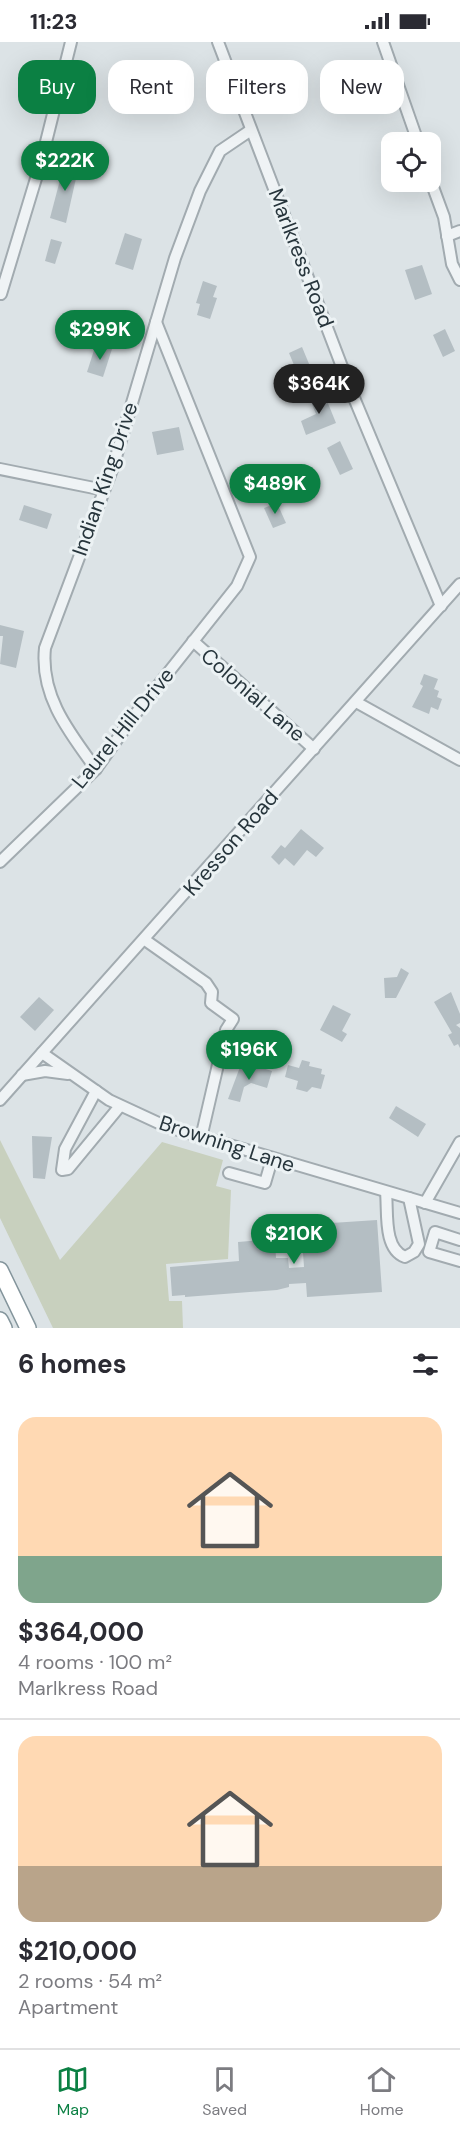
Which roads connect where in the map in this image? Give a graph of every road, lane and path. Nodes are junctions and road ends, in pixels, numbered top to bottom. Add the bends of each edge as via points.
1 (71, 42) edge
2 (218, 42) edge
3 (383, 42) edge
4 (251, 130) junction
5 (414, 132) edge
6 (435, 192) edge
7 (460, 231) edge
8 (447, 236) junction
9 (460, 280) edge
10 (1, 294) edge
11 (156, 322) junction
12 (0, 469) edge
13 (104, 490) junction
14 (460, 584) edge
15 (441, 606) junction
16 (193, 641) junction
17 (356, 702) junction
18 (314, 748) junction
19 (460, 760) edge
20 (96, 768) junction
21 (0, 862) edge
22 (145, 940) junction
23 (42, 1053) junction
24 (22, 1076) junction
25 (74, 1076) junction
26 (96, 1091) junction
27 (0, 1100) edge
28 (120, 1106) junction
29 (201, 1138) junction
30 (460, 1142) edge
31 (272, 1159) junction
32 (229, 1173) dead end
33 (386, 1192) junction
34 (409, 1198) junction
35 (426, 1203) junction
36 (460, 1213) edge
37 (460, 1240) edge
38 (460, 1261) edge
39 (0, 1270) edge
40 (0, 1320) edge
41 (4, 1328) edge
42 (28, 1328) edge

1 - 10 street via 41,162
2 - 4 street, Marlkress Road
3 - 5 street
4 - 11 street, Indian King Drive via 227,144 212,165 175,258
4 - 15 street, Marlkress Road via 352,393
6 - 8 street
7 - 8 street
8 - 9 street via 452,264
11 - 13 street, Indian King Drive
11 - 16 street, Laurel Hill Drive via 250,557 237,586
12 - 13 street
13 - 20 street, Indian King Drive via 45,648 44,663 57,713
14 - 15 street, Kresson Road
15 - 17 street, Kresson Road
16 - 18 street, Colonial Lane
16 - 20 street, Laurel Hill Drive
17 - 18 street, Kresson Road
17 - 19 street
18 - 22 street, Kresson Road
20 - 21 street, Laurel Hill Drive
22 - 23 street, Kresson Road
22 - 29 street via 206,983 212,992 211,1003 232,1019 226,1030
23 - 24 street, Kresson Road
23 - 25 street, Browning Lane
24 - 25 street via 45,1071
24 - 27 street, Kresson Road
25 - 26 street, Browning Lane
26 - 28 street, Browning Lane
26 - 28 street via 64,1149 62,1170 79,1158
28 - 29 street, Browning Lane
29 - 31 street, Browning Lane
30 - 35 street
31 - 32 street via 265,1183
31 - 33 street, Browning Lane
33 - 34 street, Browning Lane
33 - 34 street via 391,1246 405,1257 419,1244
34 - 35 street, Browning Lane
35 - 36 street, Browning Lane
37 - 38 street via 435,1232 429,1252
39 - 42 highway
40 - 41 highway

